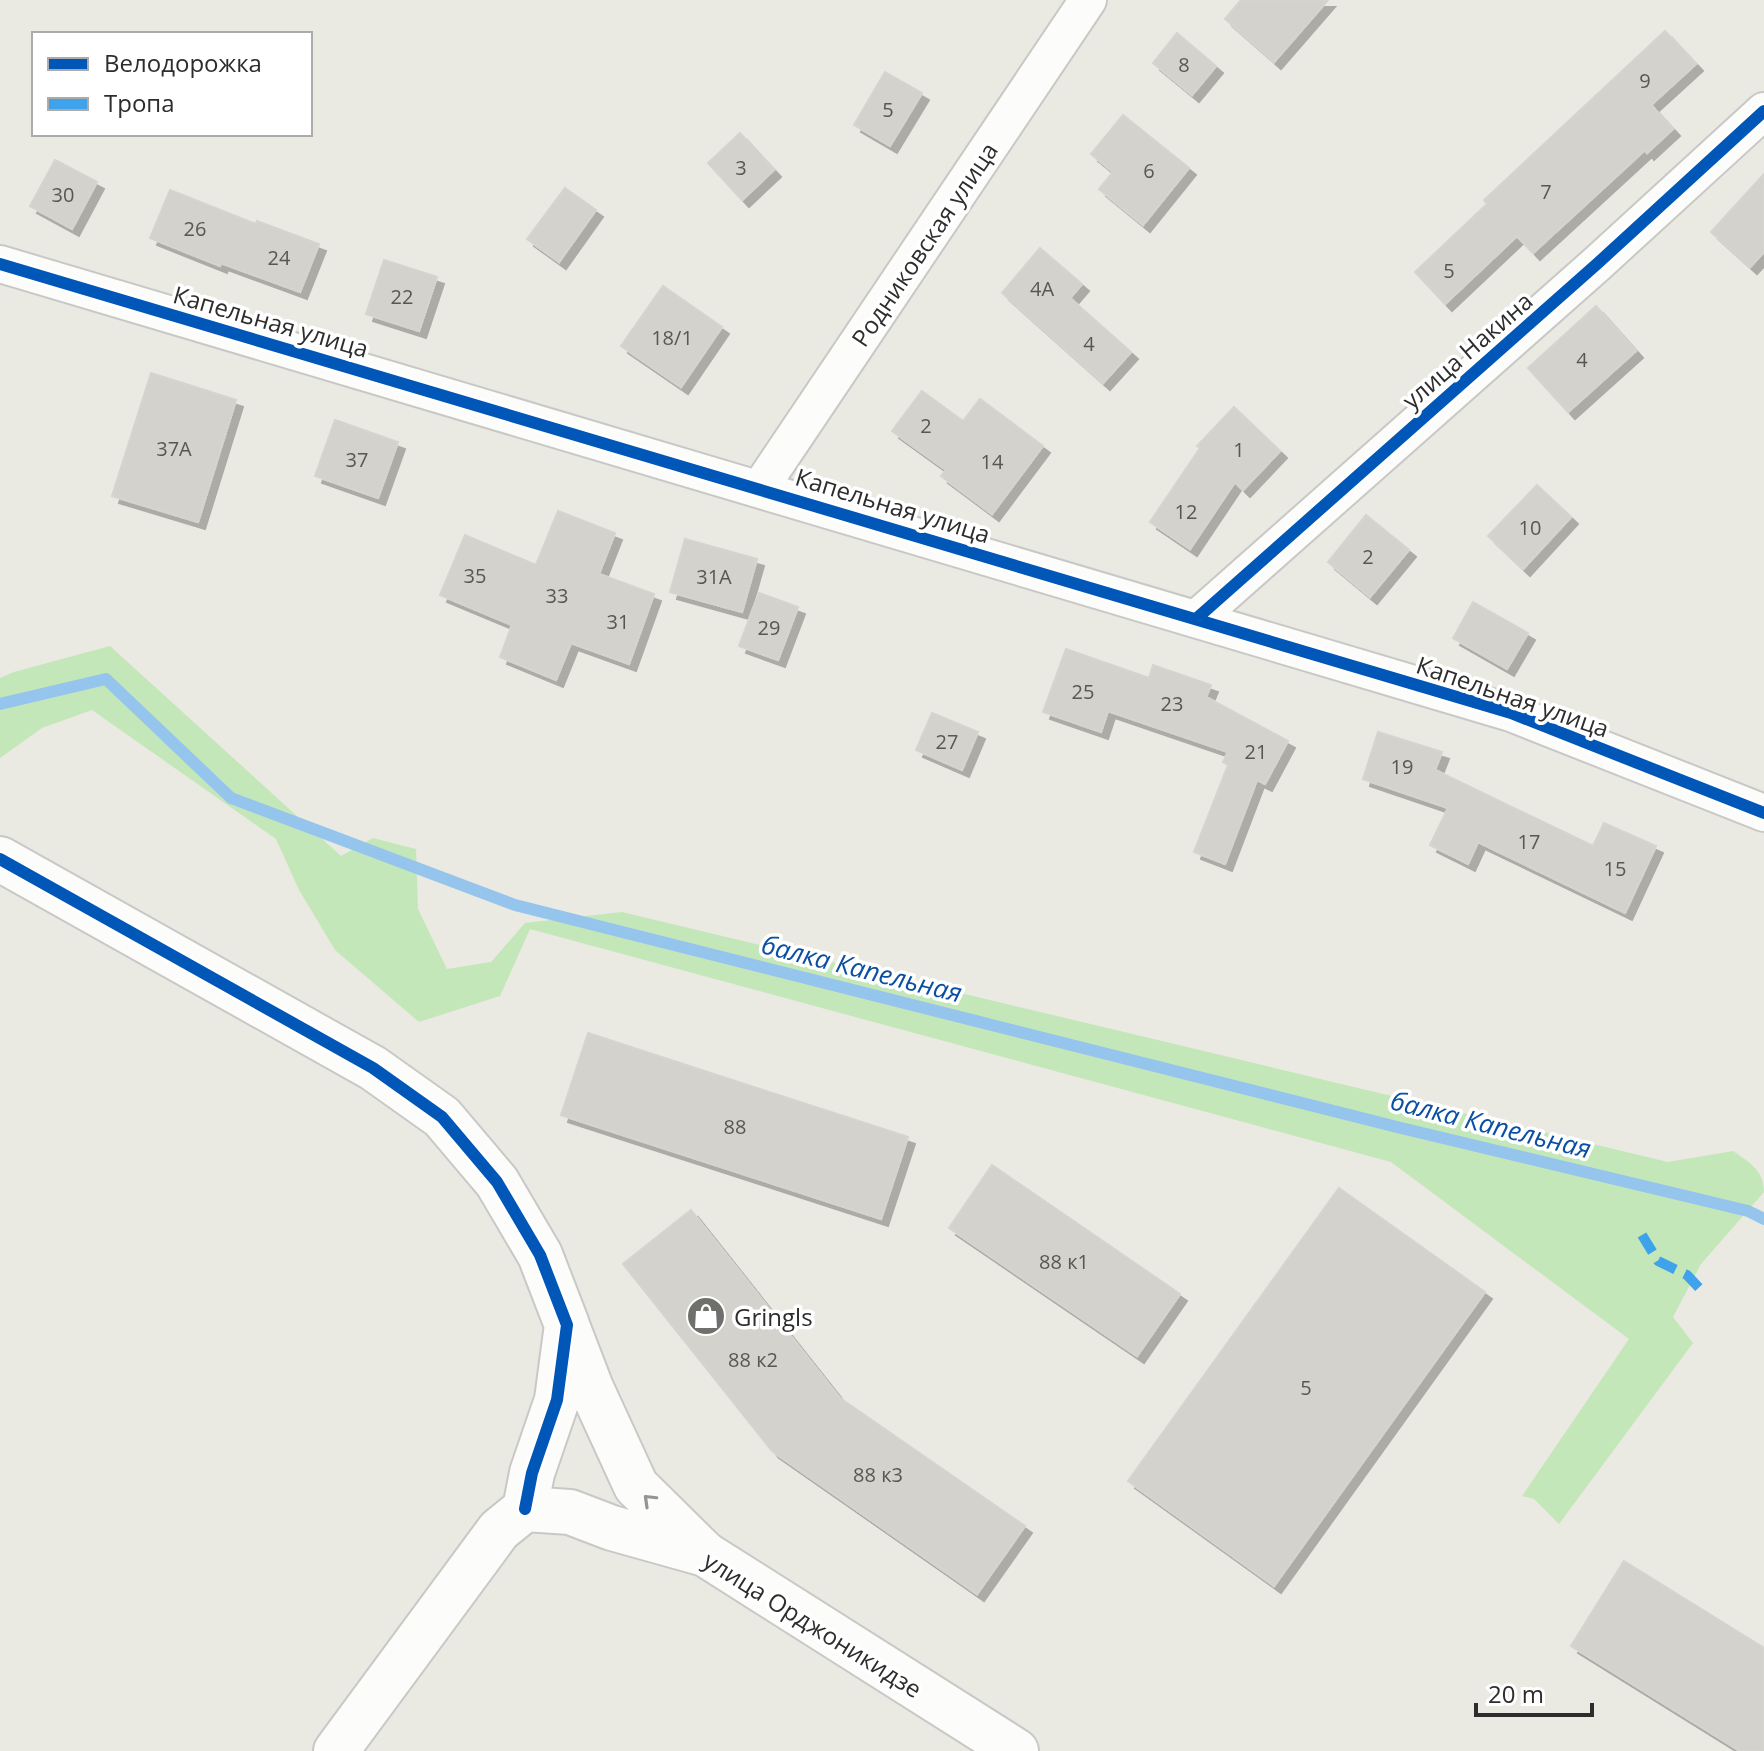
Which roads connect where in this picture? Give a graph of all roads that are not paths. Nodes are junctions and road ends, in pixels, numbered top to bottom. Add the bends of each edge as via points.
1 (1088, 0) edge
2 (1764, 111) edge
3 (0, 264) edge
4 (760, 488) junction
5 (1196, 619) junction
6 (1764, 813) edge
7 (0, 859) edge
8 (567, 1325) junction
9 (525, 1509) junction
10 (705, 1554) junction
11 (336, 1751) edge
12 (1016, 1751) edge

1 - 4 street, Родниковская улица
2 - 5 street, улица Накина
3 - 4 street, Капельная улица
4 - 5 street, Капельная улица
5 - 6 street, Капельная улица via 1511,713
7 - 8 street via 373,1068 442,1117 497,1182 540,1255
8 - 9 street via 557,1400
10 -> 8 street via 636,1486
9 - 10 street, улица Орджоникидзе via 570,1512
9 - 11 street via 499,1530
10 - 12 street, улица Орджоникидзе

